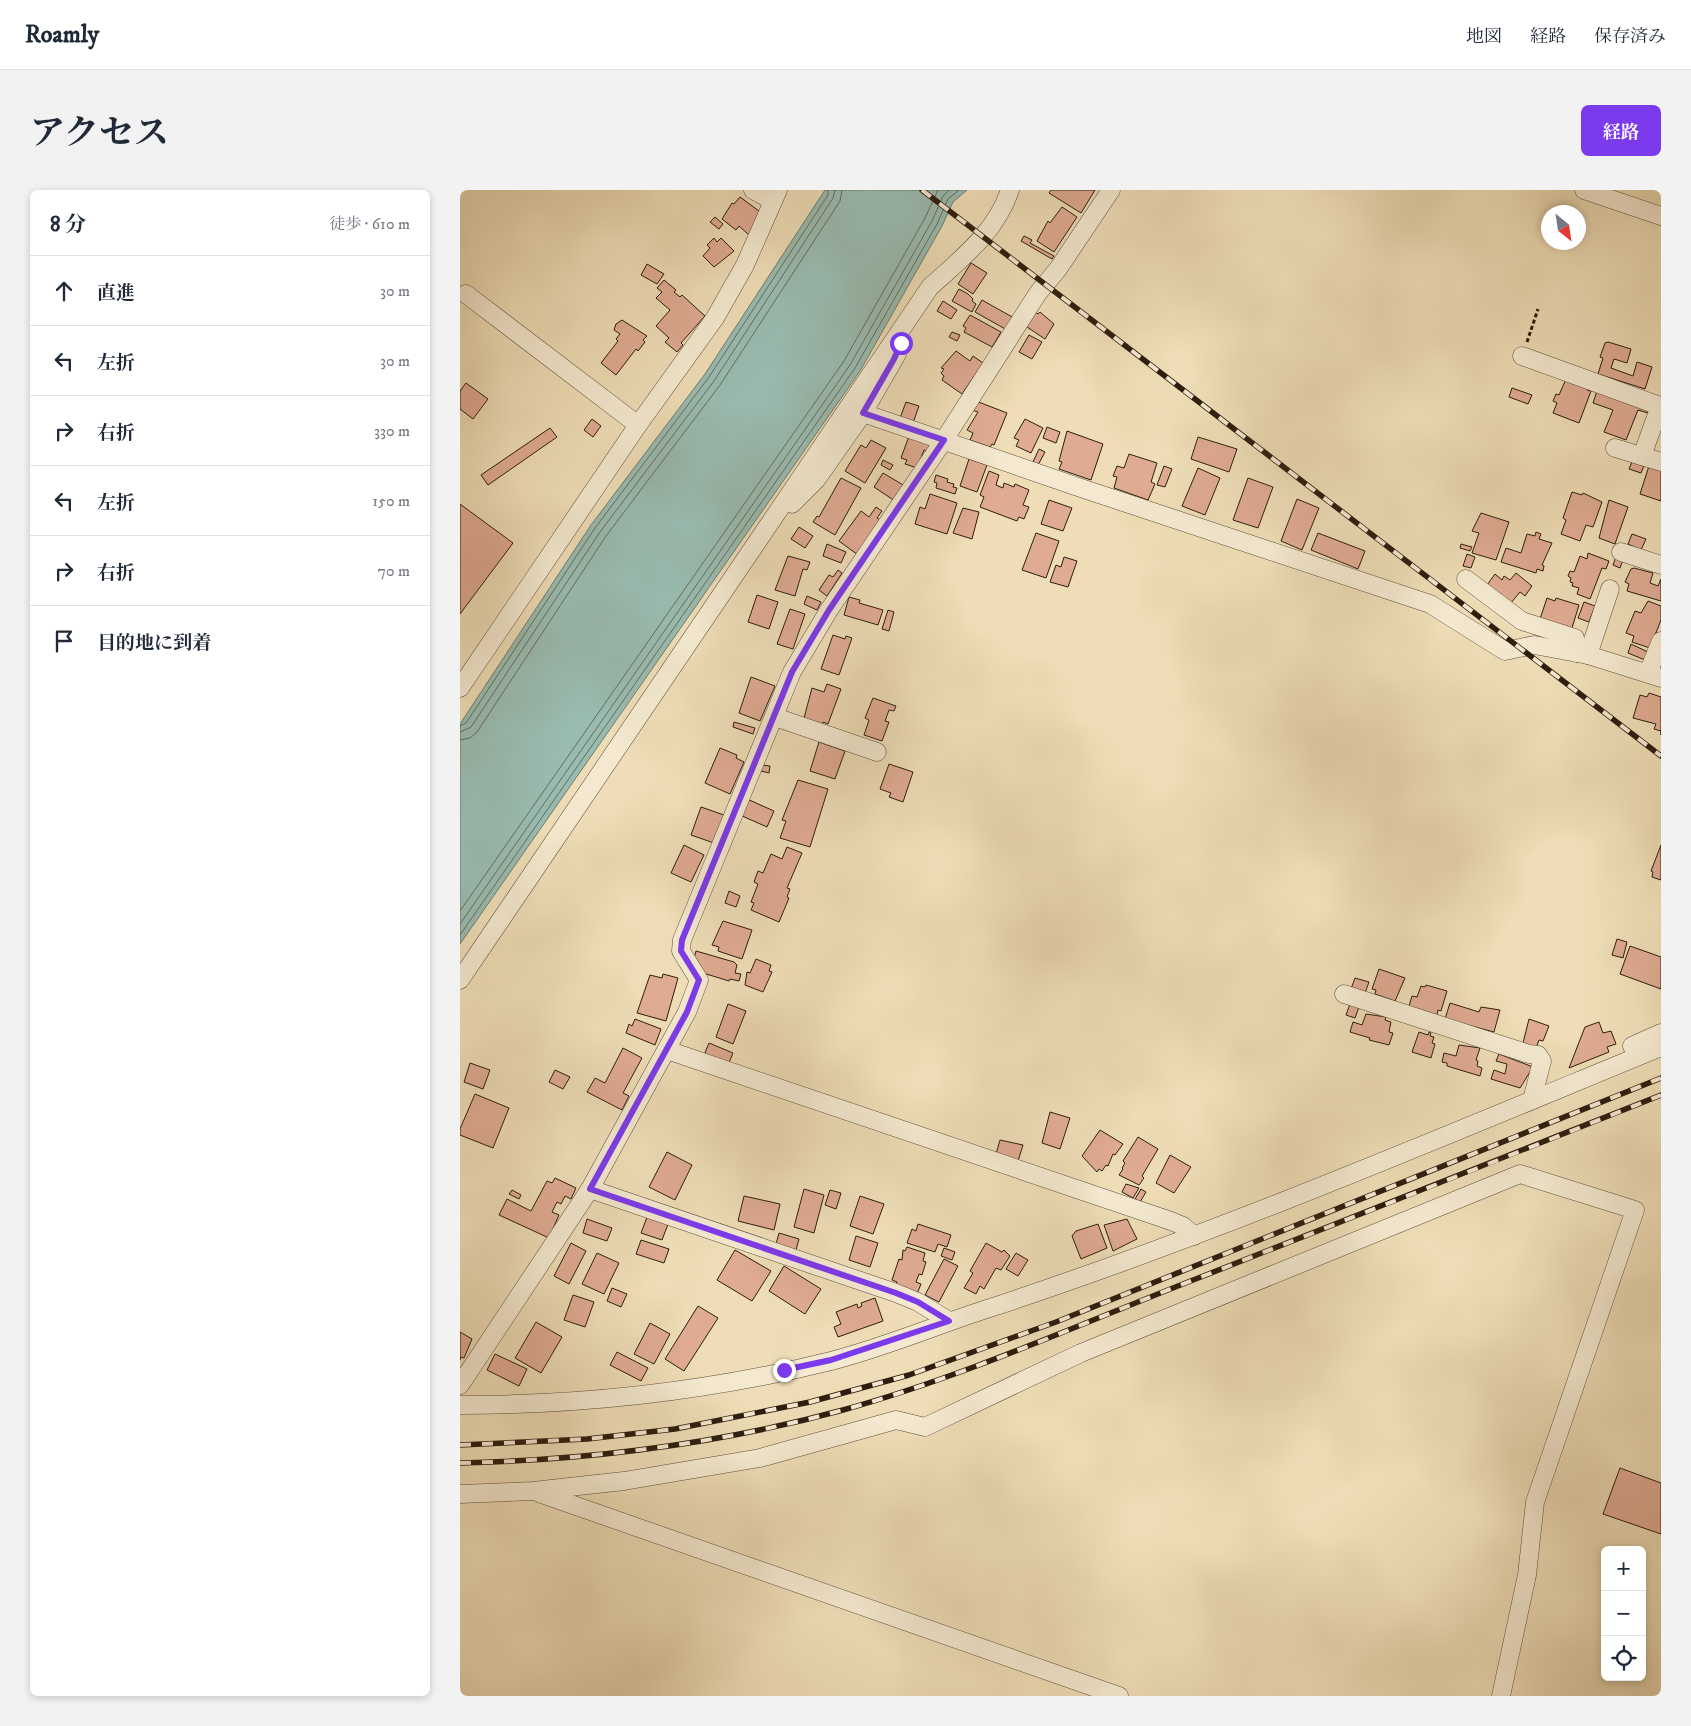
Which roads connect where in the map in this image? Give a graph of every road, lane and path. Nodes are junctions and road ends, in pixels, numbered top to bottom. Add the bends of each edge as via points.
1 (753, 190) edge
2 (1010, 190) edge
3 (1111, 190) edge
4 (1584, 190) edge
5 (775, 196) edge
6 (1661, 216) edge
7 (466, 294) dead end
8 (1538, 309) dead end
9 (898, 334) junction
10 (1522, 356) joint
11 (863, 413) junction
12 (638, 425) junction
13 (944, 440) junction
14 (1615, 448) dead end
15 (1642, 456) junction
16 (1661, 462) edge
17 (765, 528) junction
18 (1621, 552) dead end
19 (1661, 565) edge
20 (1466, 579) dead end
21 (1610, 589) dead end
22 (1661, 641) edge
23 (1583, 654) junction
24 (1654, 676) edge
25 (460, 688) edge
26 (775, 717) junction
27 (877, 752) dead end
28 (460, 980) edge
29 (1344, 994) dead end
30 (1661, 1033) edge
31 (1661, 1047) edge
32 (667, 1050) junction
33 (1629, 1060) junction
34 (1532, 1100) junction
35 (590, 1189) junction
36 (1194, 1236) junction
37 (949, 1321) junction
38 (460, 1384) edge
39 (460, 1406) edge
40 (533, 1491) junction
41 (460, 1494) edge
42 (1119, 1696) edge
43 (1501, 1696) edge

1 - 5 street
2 - 9 street via 988,233 930,287
3 - 13 street via 1038,293
4 - 6 street
5 - 12 street via 745,265 715,318
7 - 12 street
8 - 10 path
9 - 11 street via 901,343 894,359
9 - 17 street
10 - 15 street via 1660,406
11 - 13 street
11 - 17 street via 816,480
12 - 25 street
13 - 23 street via 1430,604 1505,651 1534,645
13 - 26 street via 829,610 792,672
14 - 15 street
15 - 16 street
17 - 28 street
18 - 19 street
20 - 23 street via 1522,621 1575,638
21 - 23 street
22 - 24 street
23 - 24 street
26 - 27 street
26 - 32 street via 682,940 681,951 699,980
29 - 34 street via 1538,1055 1542,1061 1541,1073
30 - 33 street via 1629,1048
31 - 33 street
32 - 35 street
32 - 36 street via 1171,1221
33 - 34 street
34 - 36 street
35 - 37 street via 896,1293
35 - 38 street
36 - 37 street via 1100,1272
37 - 39 street via 831,1360 722,1383 616,1397
40 - 41 street
40 - 42 street
40 - 43 street via 624,1481 760,1458 896,1420 925,1427 1081,1353 1520,1174 1635,1210 1535,1502 1527,1575

